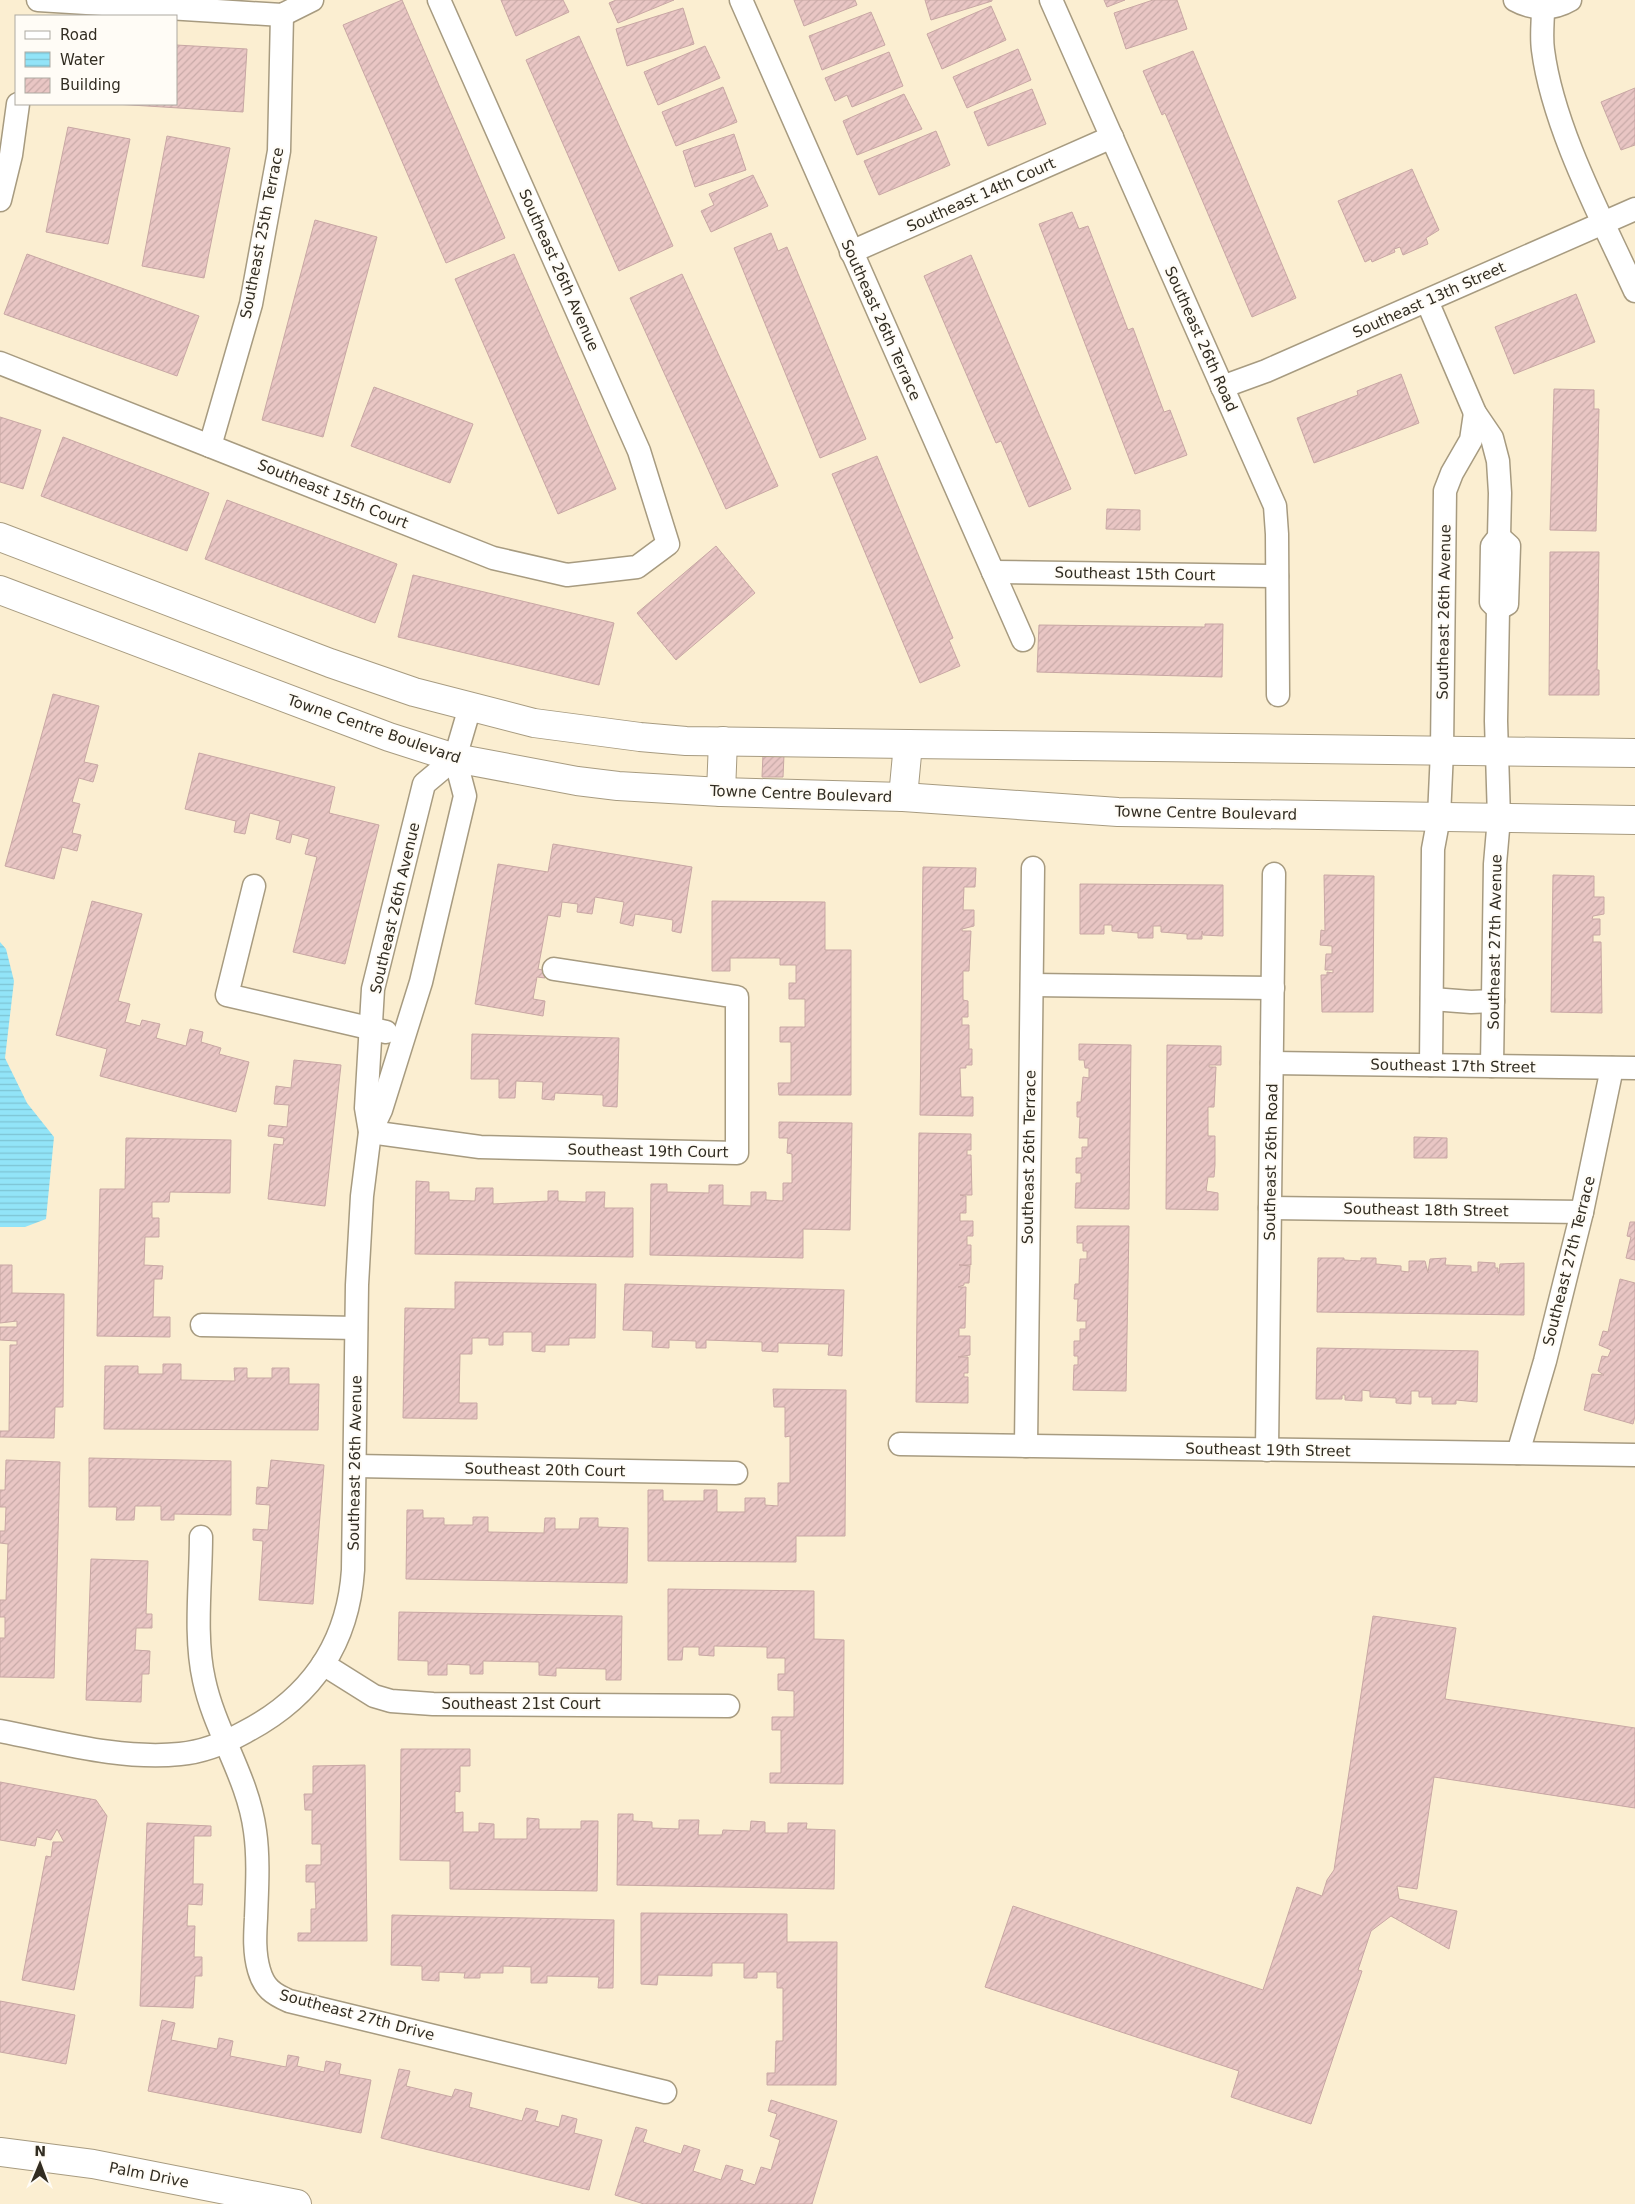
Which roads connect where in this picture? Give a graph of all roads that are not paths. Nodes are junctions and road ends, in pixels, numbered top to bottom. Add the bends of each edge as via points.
1 (32, 0) edge
2 (38, 0) edge
3 (312, 0) edge
4 (439, 0) edge
5 (741, 0) edge
6 (1051, 0) edge
7 (1515, 0) edge
8 (1570, 0) edge
9 (1543, 8) junction
10 (30, 15) edge
11 (282, 15) junction
12 (18, 105) edge
13 (1112, 137) junction
14 (0, 200) edge
15 (1635, 209) edge
16 (1604, 222) junction
17 (851, 252) junction
18 (1635, 291) edge
19 (1427, 301) junction
20 (0, 363) edge
21 (1222, 387) junction
22 (1475, 413) junction
23 (210, 446) junction
24 (0, 537) edge
25 (668, 544) joint
26 (993, 572) junction
27 (1278, 576) junction
28 (0, 590) edge
29 (1023, 640) dead end
30 (1278, 695) dead end
31 (470, 707) junction
32 (723, 741) junction
33 (908, 744) junction
34 (1442, 751) junction
35 (1498, 751) junction
36 (1635, 753) edge
37 (455, 758) junction
38 (721, 792) junction
39 (903, 796) junction
40 (1439, 818) junction
41 (1499, 818) junction
42 (1635, 820) edge
43 (1033, 868) dead end
44 (1274, 874) dead end
45 (254, 886) dead end
46 (554, 969) dead end
47 (1032, 985) junction
48 (1273, 988) junction
49 (1432, 999) junction
50 (1493, 1001) junction
51 (372, 1029) junction
52 (404, 1036) junction
53 (1272, 1063) junction
54 (1431, 1065) junction
55 (1492, 1066) junction
56 (1612, 1068) junction
57 (1635, 1068) edge
58 (370, 1132) junction
59 (1270, 1208) junction
60 (1582, 1212) junction
61 (202, 1325) dead end
62 (356, 1328) junction
63 (900, 1444) dead end
64 (1026, 1446) junction
65 (1267, 1450) junction
66 (1518, 1453) junction
67 (1635, 1454) edge
68 (355, 1466) junction
69 (736, 1473) dead end
70 (202, 1536) dead end
71 (323, 1664) junction
72 (728, 1706) dead end
73 (0, 1730) edge
74 (227, 1742) junction
75 (665, 2092) dead end
76 (0, 2152) edge
77 (297, 2204) edge

1 - 10 street
2 - 11 street
3 - 11 street
4 - 25 street, Southeast 26th Avenue via 639,451
5 - 17 street, Southeast 26th Terrace
6 - 13 street, Southeast 26th Road
7 - 9 street
8 - 9 street via 1562,5
9 - 16 street via 1543,48 1552,90 1569,142
11 - 23 street, Southeast 25th Terrace via 279,150 251,304
12 - 14 street
13 - 17 street, Southeast 14th Court
13 - 21 street, Southeast 26th Road
15 - 16 street, Southeast 13th Street
16 - 18 street
16 - 19 street, Southeast 13th Street
17 - 26 street, Southeast 26th Terrace
19 - 21 street, Southeast 13th Street via 1266,372
19 - 22 street
20 - 23 street, Southeast 15th Court
21 - 27 street, Southeast 26th Road via 1275,506
22 - 34 street, Southeast 26th Avenue via 1471,440 1446,490
22 - 35 street via 1492,438 1500,488 1499,537 1492,546 1491,602 1498,609
23 - 25 street, Southeast 15th Court via 493,558 567,575 637,567
24 - 31 street via 375,679
26 - 27 street, Southeast 15th Court
26 - 29 street, Southeast 26th Terrace
27 - 30 street, Southeast 26th Road
28 - 37 street, Towne Centre Boulevard via 331,717
31 - 32 street via 534,723 630,736
31 - 37 street
32 - 33 street
32 - 38 street
33 - 34 street
33 - 39 street
34 - 35 street
34 - 40 street, Southeast 26th Avenue
35 - 36 street
35 - 41 street
37 - 38 street, Towne Centre Boulevard via 585,782
37 - 51 street, Southeast 26th Avenue via 424,784 373,989
37 - 52 street, Southeast 26th Avenue via 466,796
38 - 39 street, Towne Centre Boulevard
39 - 40 street, Towne Centre Boulevard via 1128,812
40 - 41 street, Towne Centre Boulevard
40 - 49 street via 1433,849
41 - 42 street, Towne Centre Boulevard
41 - 50 street, Southeast 27th Avenue
43 - 47 street, Southeast 26th Terrace
44 - 48 street, Southeast 26th Road
45 - 51 street via 227,995
46 - 58 street, Southeast 19th Court via 737,997 737,1153 480,1147
47 - 48 street
47 - 64 street, Southeast 26th Terrace
48 - 53 street, Southeast 26th Road
49 - 50 street
49 - 54 street
50 - 55 street, Southeast 27th Avenue
51 - 52 street
51 - 58 street, Southeast 26th Avenue via 366,1108
52 - 58 street, Southeast 26th Avenue via 381,1110
53 - 54 street, Southeast 17th Street
53 - 59 street, Southeast 26th Road
54 - 55 street, Southeast 17th Street
55 - 56 street, Southeast 17th Street
56 - 57 street, Southeast 17th Street
56 - 60 street, Southeast 27th Terrace
58 - 62 street, Southeast 26th Avenue via 361,1205
59 - 60 street, Southeast 18th Street
59 - 65 street, Southeast 26th Road
60 - 66 street, Southeast 27th Terrace
61 - 62 street
62 - 68 street, Southeast 26th Avenue
63 - 64 street, Southeast 19th Street
64 - 65 street, Southeast 19th Street
65 - 66 street, Southeast 19th Street
66 - 67 street, Southeast 19th Street
68 - 69 street, Southeast 20th Court
68 - 71 street, Southeast 26th Avenue via 351,1592 340,1628
70 - 74 street, Southeast 27th Drive via 200,1619 203,1675
71 - 72 street, Southeast 21st Court via 374,1696 398,1702
71 - 74 street, Southeast 26th Avenue via 282,1711
73 - 74 street, Southeast 26th Avenue via 139,1754 186,1754
74 - 75 street, Southeast 27th Drive via 254,1827 256,1954 259,1971 269,1991 289,2000
76 - 77 street, Palm Drive via 93,2164

